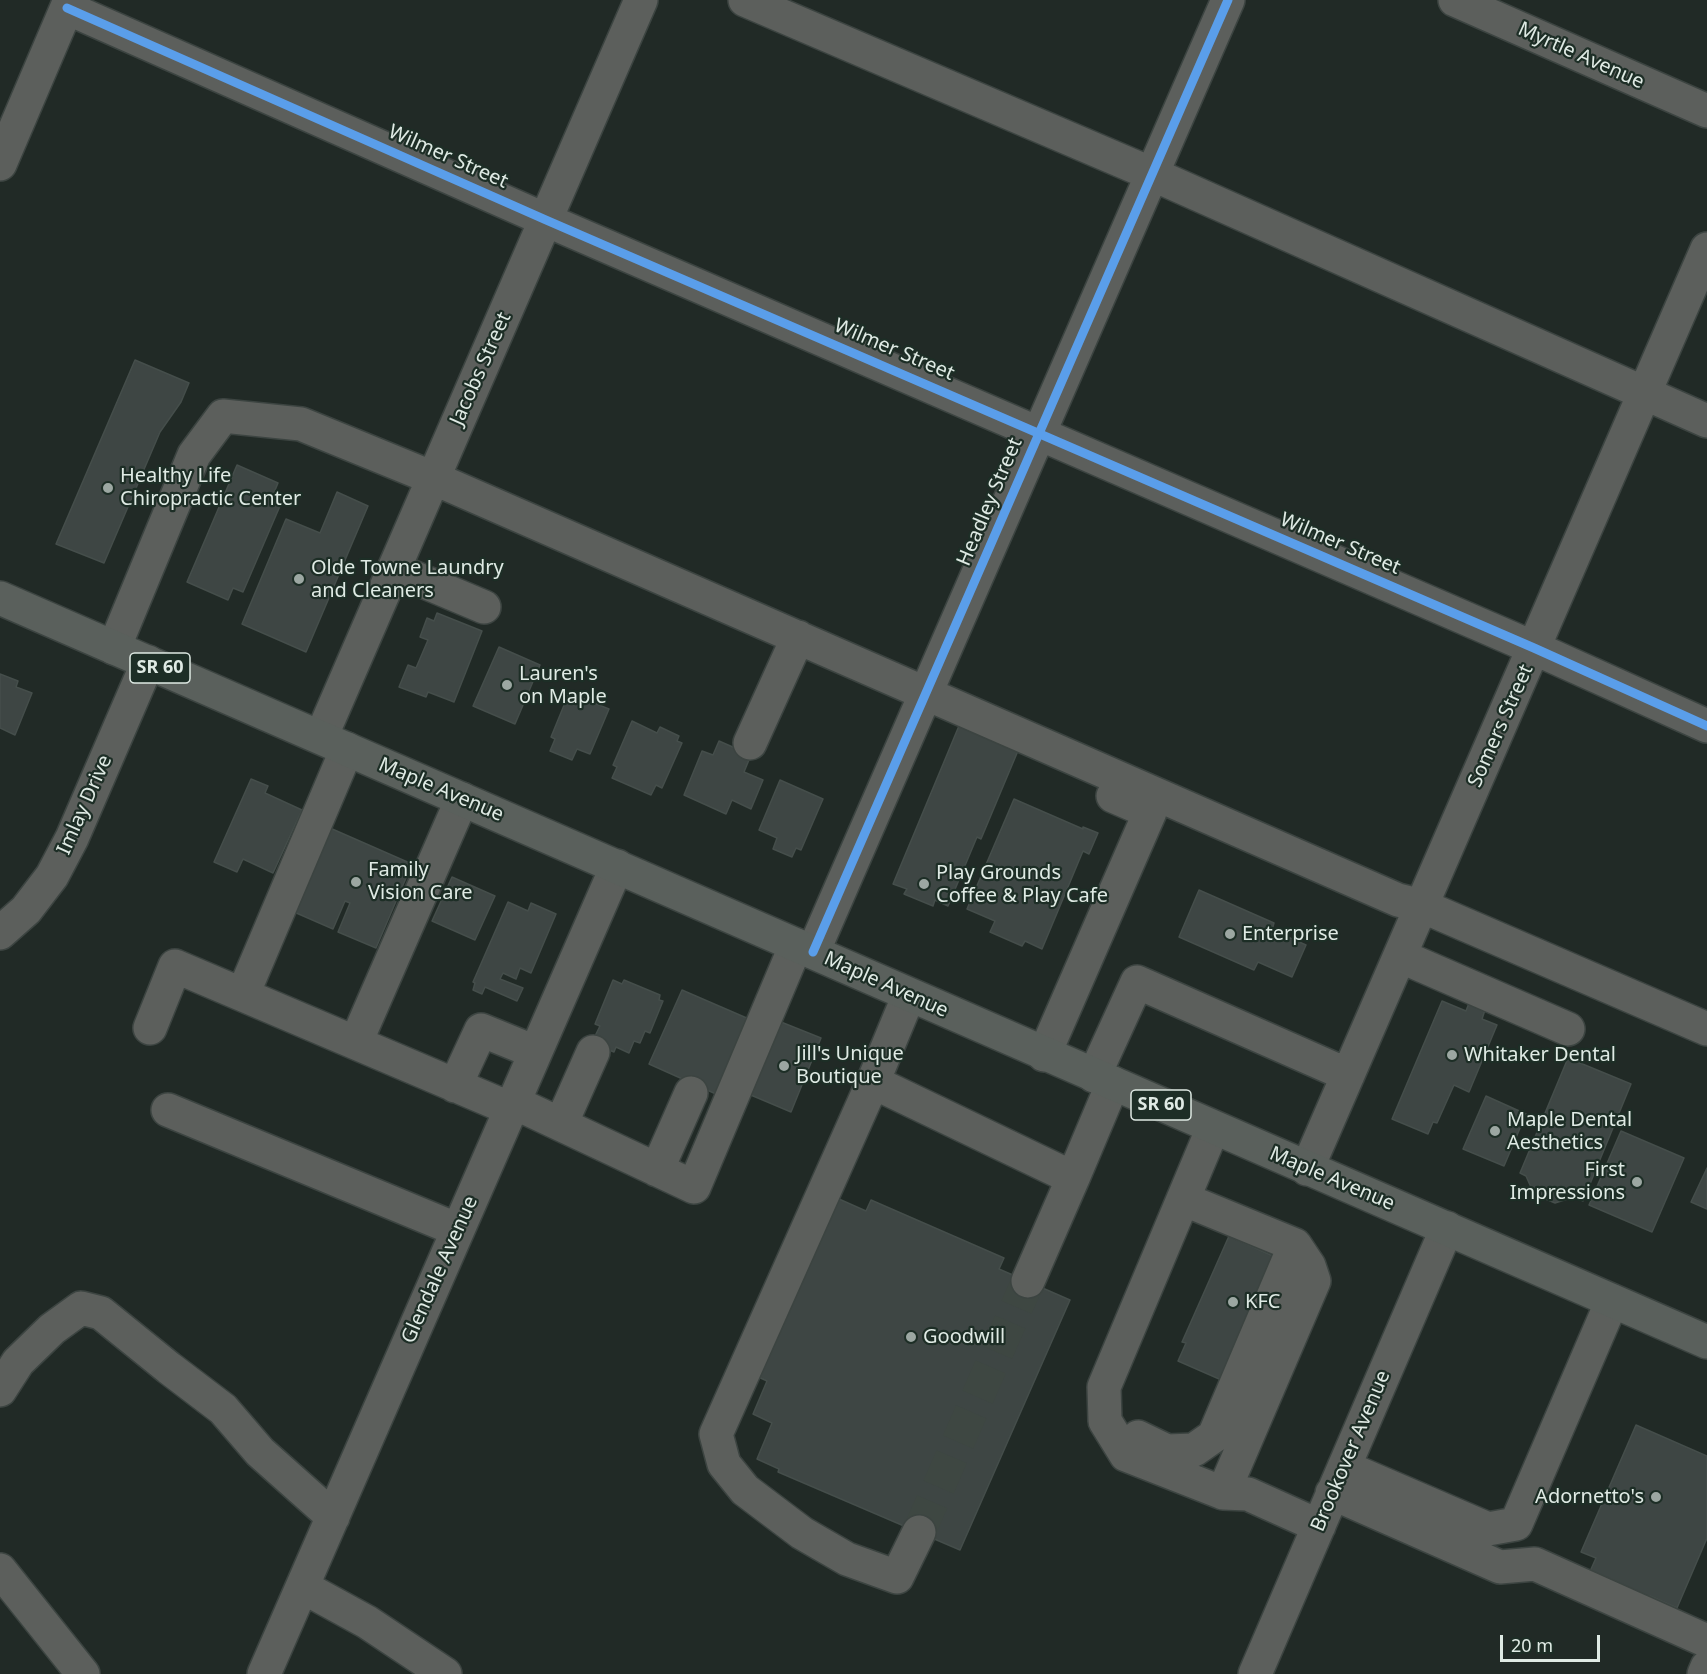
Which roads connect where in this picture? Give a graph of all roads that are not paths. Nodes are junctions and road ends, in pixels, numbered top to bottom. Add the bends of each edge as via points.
1 (641, 0) edge
2 (745, 0) edge
3 (1228, 0) edge
4 (1455, 0) edge
5 (68, 4) edge
6 (1707, 111) edge
7 (0, 164) edge
8 (1152, 174) junction
9 (546, 220) junction
10 (1707, 249) edge
11 (1644, 392) junction
12 (1707, 421) edge
13 (1040, 433) junction
14 (433, 478) junction
15 (394, 569) junction
16 (0, 598) edge
17 (484, 607) dead end
18 (798, 637) junction
19 (114, 648) junction
20 (1534, 648) junction
21 (148, 663) junction
22 (927, 694) junction
23 (1707, 726) edge
24 (750, 742) dead end
25 (334, 743) junction
26 (1035, 763) dead end
27 (462, 799) junction
28 (617, 866) junction
29 (1422, 906) junction
30 (0, 933) edge
31 (805, 948) junction
32 (1400, 956) junction
33 (243, 994) junction
34 (909, 995) junction
35 (150, 1028) dead end
36 (1568, 1029) dead end
37 (1707, 1029) edge
38 (356, 1042) junction
39 (536, 1052) junction
40 (593, 1052) dead end
41 (1044, 1055) junction
42 (1348, 1075) junction
43 (1103, 1079) junction
44 (873, 1082) junction
45 (455, 1086) junction
46 (692, 1093) dead end
47 (512, 1105) junction
48 (168, 1110) dead end
49 (561, 1124) junction
50 (1213, 1128) junction
51 (1307, 1169) junction
52 (657, 1170) junction
53 (1074, 1178) junction
54 (1183, 1199) junction
55 (1446, 1228) junction
56 (458, 1230) junction
57 (1295, 1245) junction
58 (1028, 1281) tunnel mouth
59 (1612, 1301) junction
60 (1707, 1342) edge
61 (1104, 1387) junction
62 (0, 1390) edge
63 (1338, 1480) junction
64 (1223, 1493) junction
65 (333, 1517) junction
66 (1318, 1526) junction
67 (919, 1532) tunnel mouth
68 (0, 1570) edge
69 (303, 1587) junction
70 (1707, 1641) edge
71 (1707, 1668) edge
72 (83, 1674) edge
73 (264, 1674) edge
74 (445, 1674) edge
75 (1255, 1674) edge
76 (1704, 1674) edge

1 - 9 street, Jacobs Street
2 - 8 street
3 - 8 street, Headley Street
4 - 6 street, Myrtle Avenue
5 - 7 street
5 - 9 street, Wilmer Street
8 - 11 street
8 - 13 street, Headley Street
9 - 13 street, Wilmer Street
9 - 14 street, Jacobs Street
10 - 11 street, Somers Street
11 - 12 street
11 - 20 street, Somers Street
13 - 20 street, Wilmer Street
13 - 22 street, Headley Street
14 - 15 street, Jacobs Street
14 - 18 street
14 - 19 street via 301,424 224,416 194,455
15 - 17 street
15 - 25 street, Jacobs Street
16 - 19 main road, Maple Avenue / SR 60
18 - 22 street
18 - 24 street
19 - 21 main road, Maple Avenue / SR 60
20 - 23 street, Wilmer Street
20 - 29 street, Somers Street
21 - 25 main road, Maple Avenue / SR 60
21 - 30 street, Imlay Drive via 52,876 26,910
22 - 29 street via 1398,900
22 - 31 street, Headley Street
25 - 27 main road, Maple Avenue / SR 60
25 - 33 street, Jacobs Street
26 - 41 street via 1150,812
27 - 28 main road, Maple Avenue / SR 60
27 - 38 street
28 - 31 main road, Maple Avenue / SR 60
28 - 39 street, Glendale Avenue
29 - 32 street, Somers Street
29 - 37 street
31 - 34 main road, Maple Avenue / SR 60
31 - 52 street, Headley Street via 694,1187
32 - 36 street
32 - 42 street, Somers Street
33 - 35 street via 175,966
33 - 38 street
34 - 41 main road, Maple Avenue / SR 60
34 - 44 street
38 - 45 street
39 - 45 street via 481,1030
39 - 47 street, Glendale Avenue
40 - 49 street
41 - 43 main road, Maple Avenue / SR 60
42 - 43 street via 1137,982
42 - 51 street, Somers Street
43 - 50 main road, Maple Avenue / SR 60
43 - 53 street
44 - 53 street
44 - 67 street via 716,1434 724,1464 745,1490 802,1533 847,1559 897,1577
45 - 47 street
46 - 52 street
47 - 49 street
47 - 56 street, Glendale Avenue
48 - 56 street
49 - 52 street
50 - 51 main road, Maple Avenue / SR 60
50 - 54 street
51 - 55 main road, Maple Avenue / SR 60
53 - 58 street
54 - 57 street
54 - 61 street
55 - 59 main road, Maple Avenue / SR 60
55 - 63 street, Brookover Avenue
56 - 65 street, Glendale Avenue
57 - 61 street via 1214,1436 1194,1450 1167,1451 1130,1433
57 - 64 street via 1310,1266 1314,1281
59 - 60 main road, Maple Avenue / SR 60
59 - 63 street via 1516,1524 1488,1529
61 - 64 street via 1105,1421 1126,1455
62 - 65 street via 18,1362 52,1329 81,1308 101,1313 224,1409 260,1452
63 - 66 street, Brookover Avenue
63 - 70 street via 1500,1567 1535,1564
64 - 66 street via 1248,1494
65 - 69 street, Glendale Avenue
66 - 75 street, Brookover Avenue
68 - 72 street
69 - 73 street, Glendale Avenue
69 - 74 street via 367,1622
71 - 76 street

